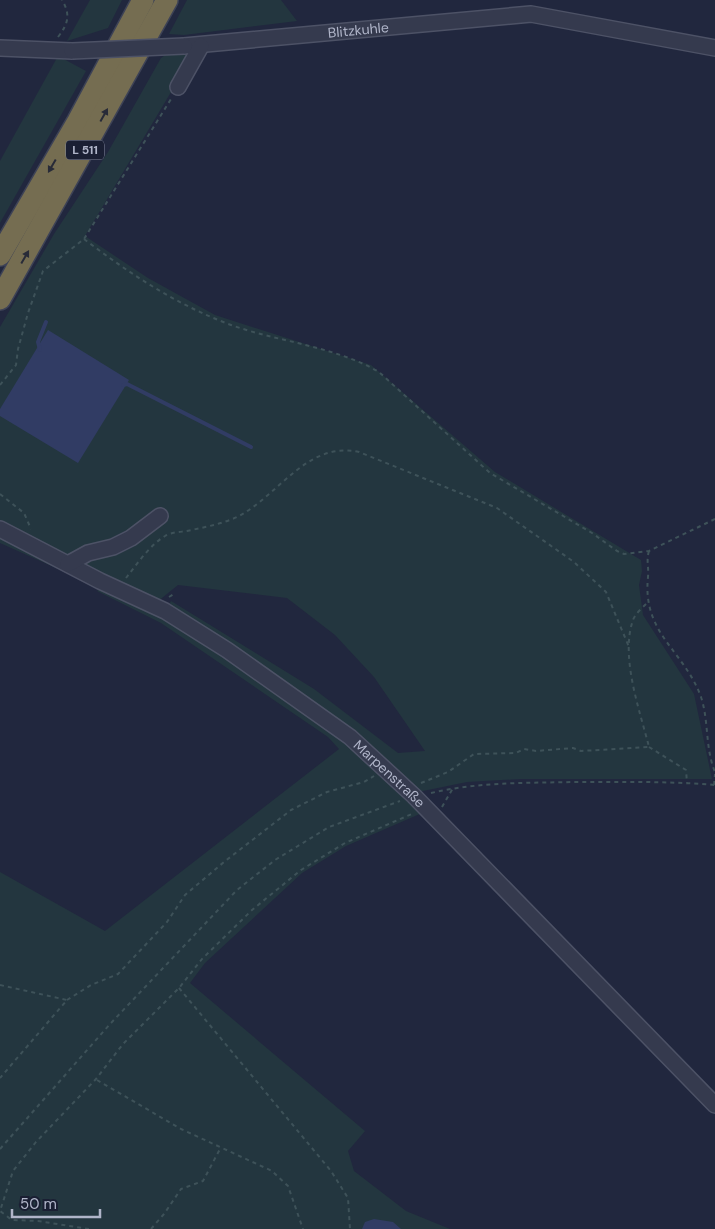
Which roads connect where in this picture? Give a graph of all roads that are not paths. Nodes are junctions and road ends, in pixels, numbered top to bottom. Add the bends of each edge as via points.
1 (143, 0) edge
2 (167, 0) edge
3 (201, 46) junction
4 (0, 48) edge
5 (715, 48) edge
6 (178, 87) road end
7 (0, 255) edge
8 (0, 299) edge
9 (160, 516) dead end
10 (0, 529) edge
11 (68, 564) junction
12 (715, 1105) edge

1 -> 7 highway, L 511
8 -> 2 highway, L 511
3 - 4 street, Blitzkuhle, bridge via 72,51
3 - 5 street, Blitzkuhle via 531,14
3 - 6 street
9 - 11 street via 113,548 88,553
10 - 11 street, Marpenstraße
11 - 12 street, Marpenstraße via 165,611 331,722 410,793

